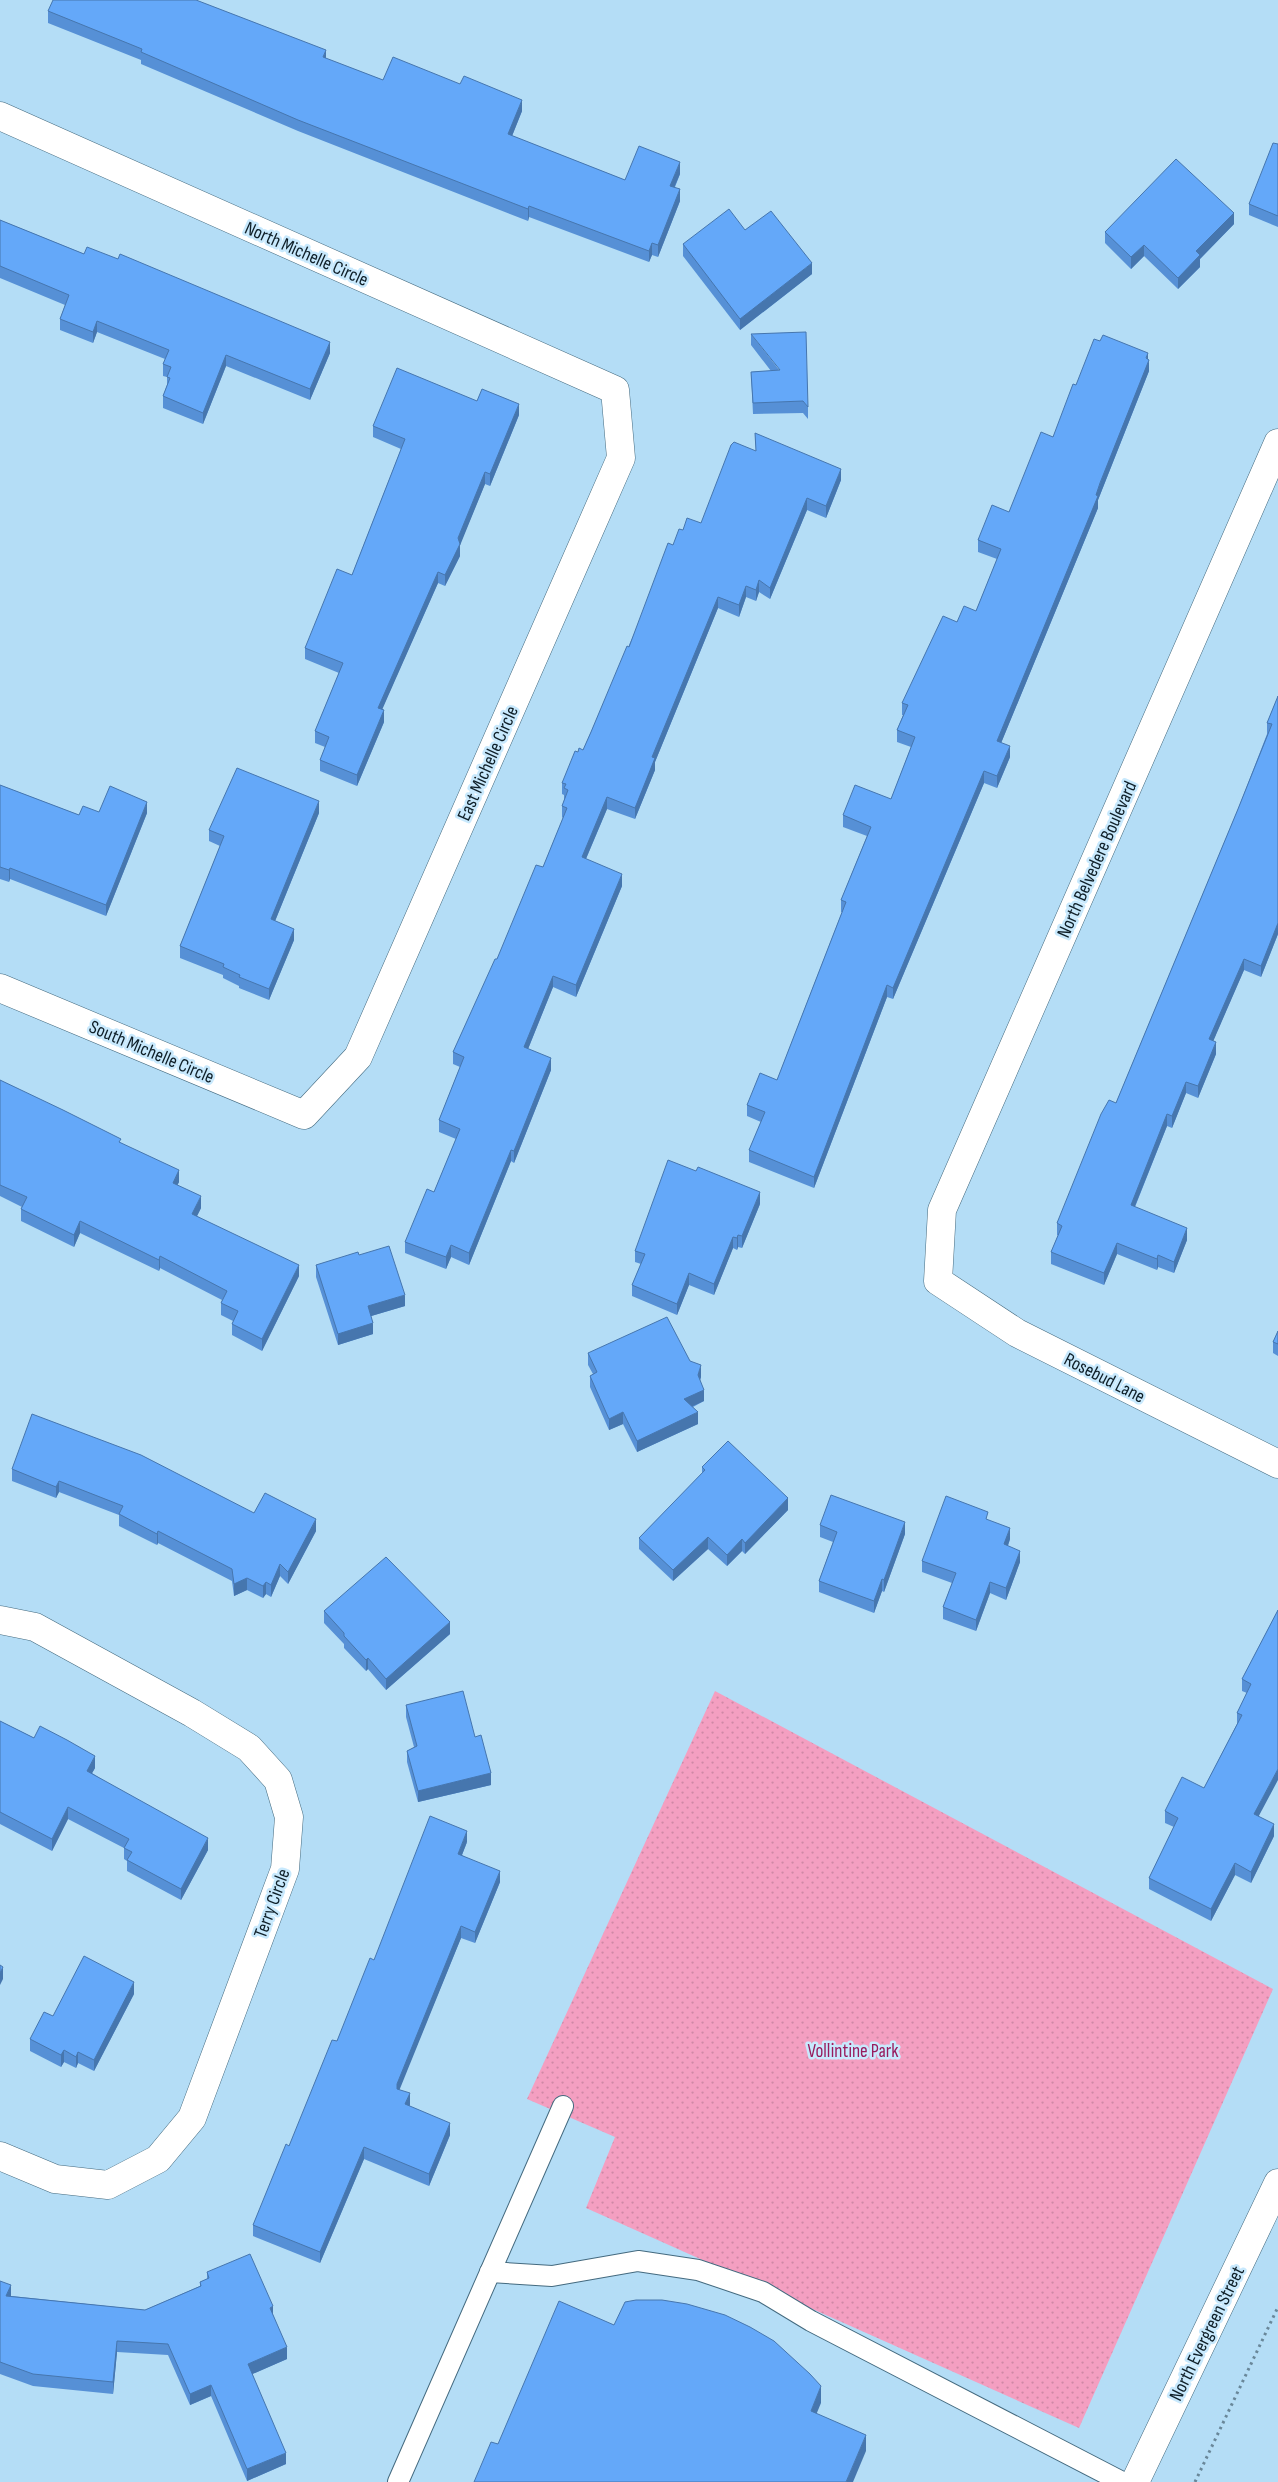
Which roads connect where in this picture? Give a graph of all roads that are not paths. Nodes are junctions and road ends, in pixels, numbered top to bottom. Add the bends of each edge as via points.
1 (0, 116) edge
2 (615, 390) joint
3 (1278, 442) edge
4 (0, 988) edge
5 (304, 1115) joint
6 (938, 1281) joint
7 (1278, 1464) edge
8 (0, 1620) edge
9 (563, 2106) dead end
10 (0, 2156) edge
11 (1278, 2183) edge
12 (490, 2272) junction
13 (398, 2482) edge
14 (1122, 2482) edge
15 (1135, 2482) edge

1 - 2 street, North Michelle Circle
2 - 5 street, East Michelle Circle via 621,458 358,1057
3 - 6 street, North Belvedere Boulevard via 942,1210
4 - 5 street, South Michelle Circle
6 - 7 street, Rosebud Lane via 1017,1333
8 - 10 street, Terry Circle via 34,1627 248,1748 278,1780 289,1817 285,1869 192,2118 158,2159 108,2185 54,2179
9 - 12 lane
11 - 15 street, North Evergreen Street
12 - 13 lane
12 - 14 lane via 552,2276 638,2261 698,2270 763,2292 811,2321

